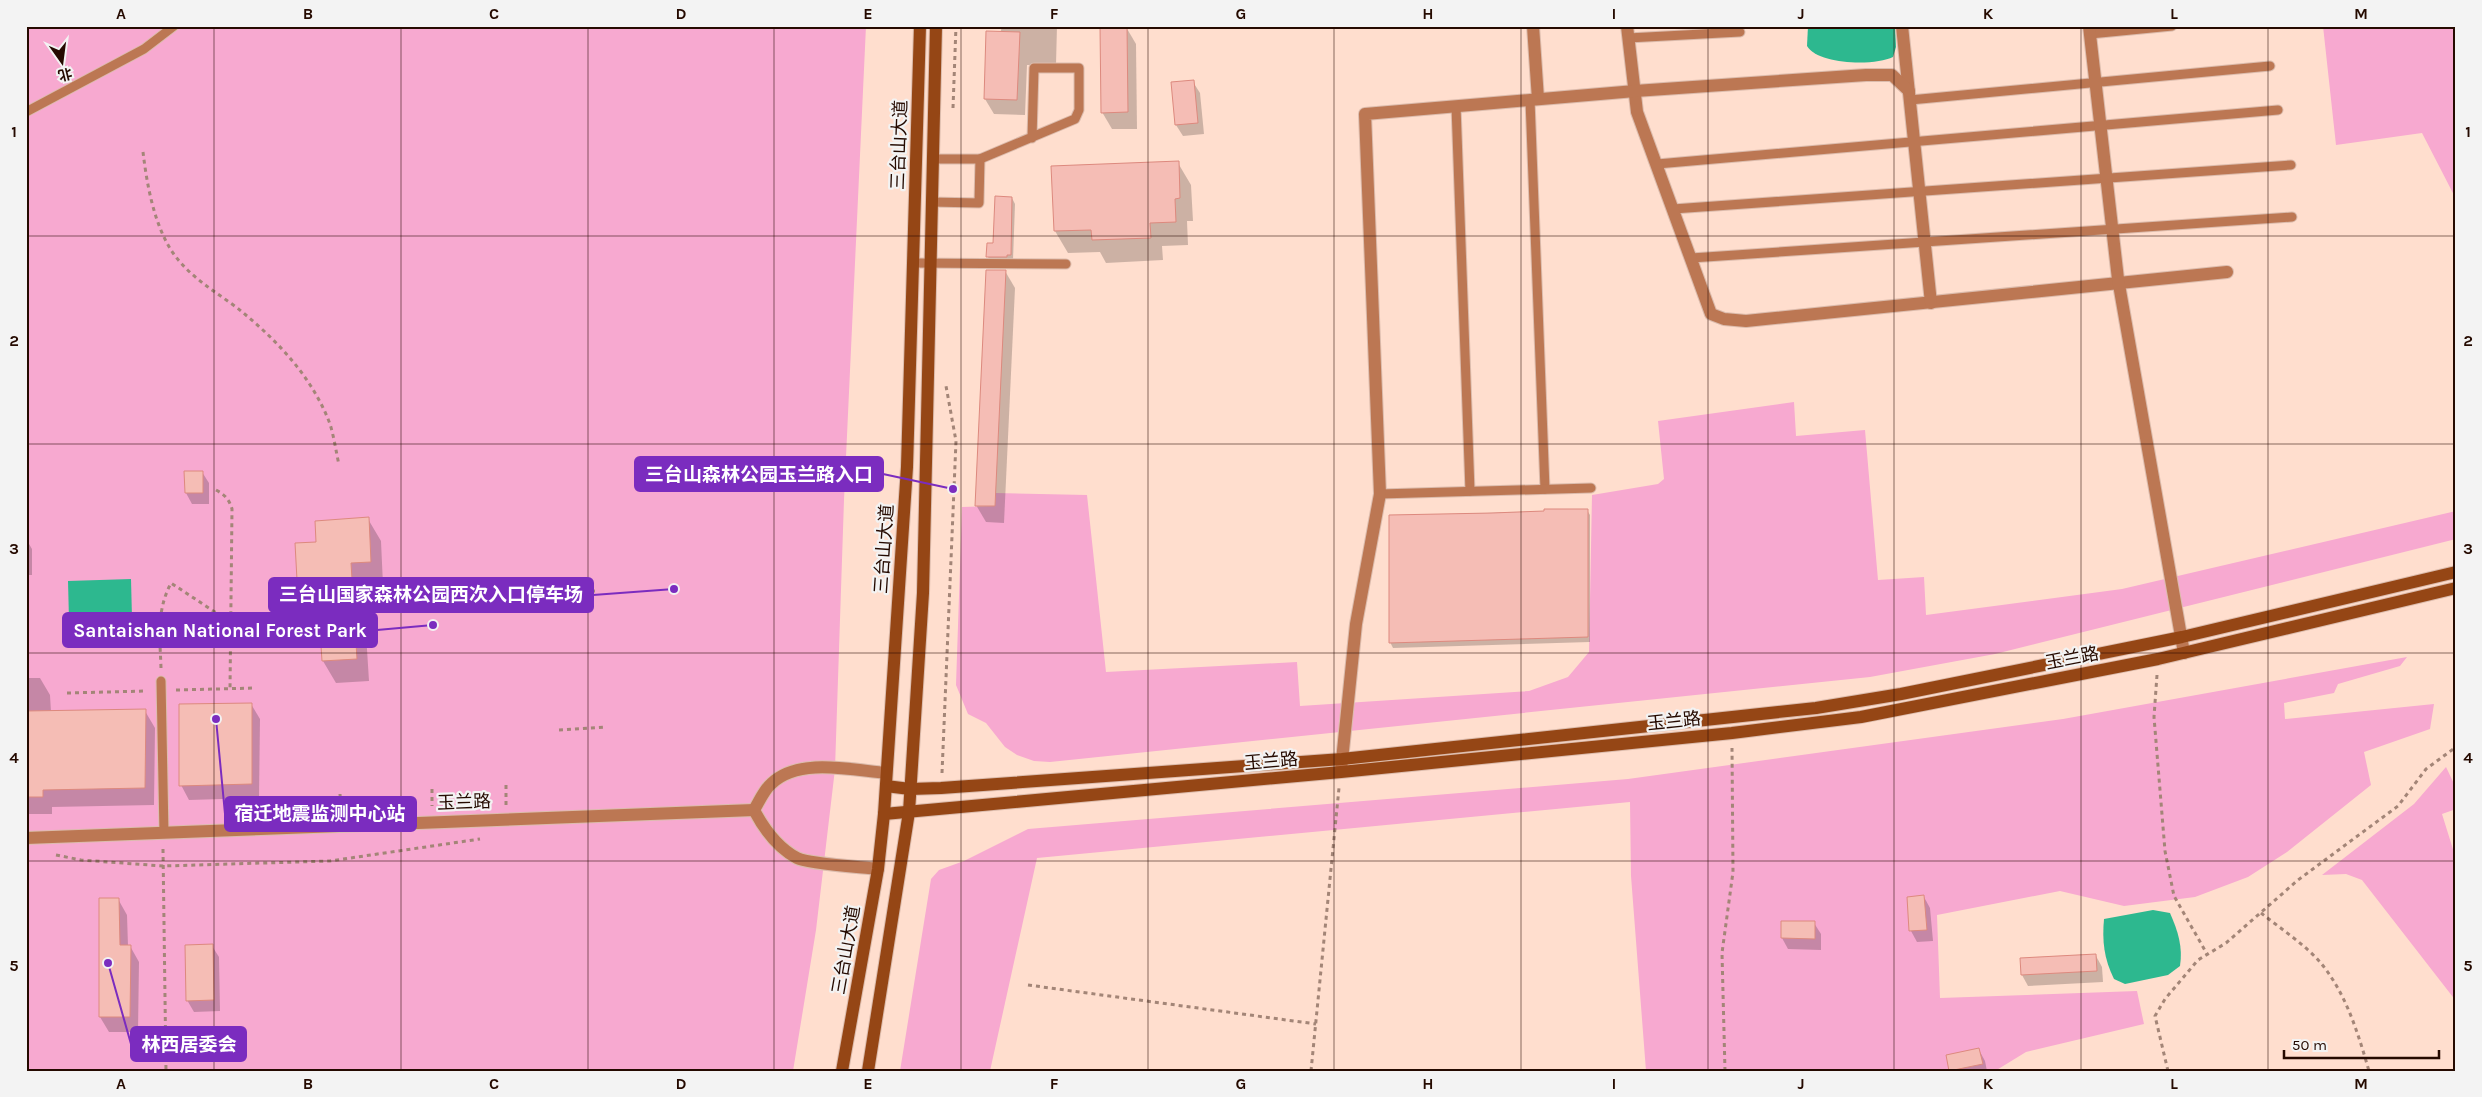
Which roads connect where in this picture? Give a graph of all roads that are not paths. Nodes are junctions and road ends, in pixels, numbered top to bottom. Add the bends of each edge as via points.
1 (174, 26) edge
2 (920, 26) edge
3 (936, 26) edge
4 (1533, 26) edge
5 (1902, 26) edge
6 (2172, 26) edge
7 (2090, 30) edge
8 (1628, 32) edge
9 (1740, 32) dead end
10 (2270, 66) dead end
11 (2096, 83) junction
12 (1635, 91) junction
13 (1909, 95) junction
14 (1534, 99) junction
15 (1456, 106) junction
16 (2278, 110) dead end
17 (26, 112) edge
18 (2100, 125) junction
19 (1032, 138) junction
20 (1914, 142) junction
21 (932, 159) junction
22 (980, 159) junction
23 (1657, 164) junction
24 (2291, 165) dead end
25 (2106, 178) junction
26 (1920, 191) junction
27 (931, 202) junction
28 (1673, 209) junction
29 (2292, 217) dead end
30 (2112, 230) junction
31 (1925, 242) junction
32 (1691, 258) junction
33 (913, 263) junction
34 (930, 263) junction
35 (1066, 264) dead end
36 (2227, 272) dead end
37 (2118, 283) junction
38 (1931, 302) junction
39 (1592, 488) dead end
40 (1545, 490) junction
41 (1470, 491) junction
42 (1380, 494) junction
43 (2456, 572) edge
44 (2456, 588) edge
45 (2182, 637) junction
46 (2184, 653) junction
47 (161, 681) road end
48 (1342, 759) junction
49 (1341, 772) junction
50 (886, 780) junction
51 (910, 789) junction
52 (754, 810) junction
53 (909, 812) junction
54 (884, 814) junction
55 (164, 833) junction
56 (26, 838) edge
57 (878, 869) junction
58 (842, 1071) edge
59 (868, 1071) edge

1 - 17 lane via 144,49
2 - 33 street, 三台山大道
3 - 21 street, 三台山大道
4 - 14 street
5 - 13 street
6 - 7 lane
7 - 11 street
8 - 9 lane
8 - 12 street
10 - 11 lane
11 - 13 lane
11 - 18 street
12 - 13 street via 1892,75
12 - 14 street
12 - 23 street via 1638,112
13 - 20 street
14 - 15 street
14 - 40 lane
15 - 41 lane
15 - 42 street via 1365,114
16 - 18 lane
18 - 20 lane
18 - 25 street
19 - 19 lane via 1075,119 1079,110 1079,68 1034,68
19 - 22 lane
20 - 23 lane
20 - 26 street
21 - 22 lane
21 - 27 street, 三台山大道
22 - 27 lane via 979,203
23 - 28 street
24 - 25 lane
25 - 26 lane
25 - 30 street
26 - 28 lane
26 - 31 street
27 - 34 street, 三台山大道
28 - 32 street
29 - 30 lane
30 - 31 lane
30 - 37 street
31 - 32 lane
31 - 38 street
32 - 38 street via 1711,314 1724,319 1746,322
33 - 34 lane
33 - 50 street, 三台山大道 via 907,466
34 - 35 lane
34 - 51 street, 三台山大道 via 922,593
36 - 37 street
37 - 38 street
37 - 45 street
39 - 40 lane
40 - 41 lane
41 - 42 lane
42 - 48 street via 1356,624
43 - 45 street, 玉兰路
44 - 46 street, 玉兰路
45 - 46 street
45 - 48 street, 玉兰路 via 1816,708
46 - 49 street, 玉兰路 via 1851,718
47 - 55 lane
48 - 49 street
48 - 51 street, 玉兰路
49 - 53 street, 玉兰路
50 - 51 street, 玉兰路
50 - 52 street, 玉兰路 via 817,766 790,773 771,784
50 - 54 street, 三台山大道
51 - 53 street, 三台山大道
52 - 55 street, 玉兰路
52 - 57 street via 764,828 799,859
53 - 54 street, 玉兰路
53 - 59 street, 三台山大道
54 - 57 street, 三台山大道
55 - 56 street, 玉兰路
57 - 58 street, 三台山大道

